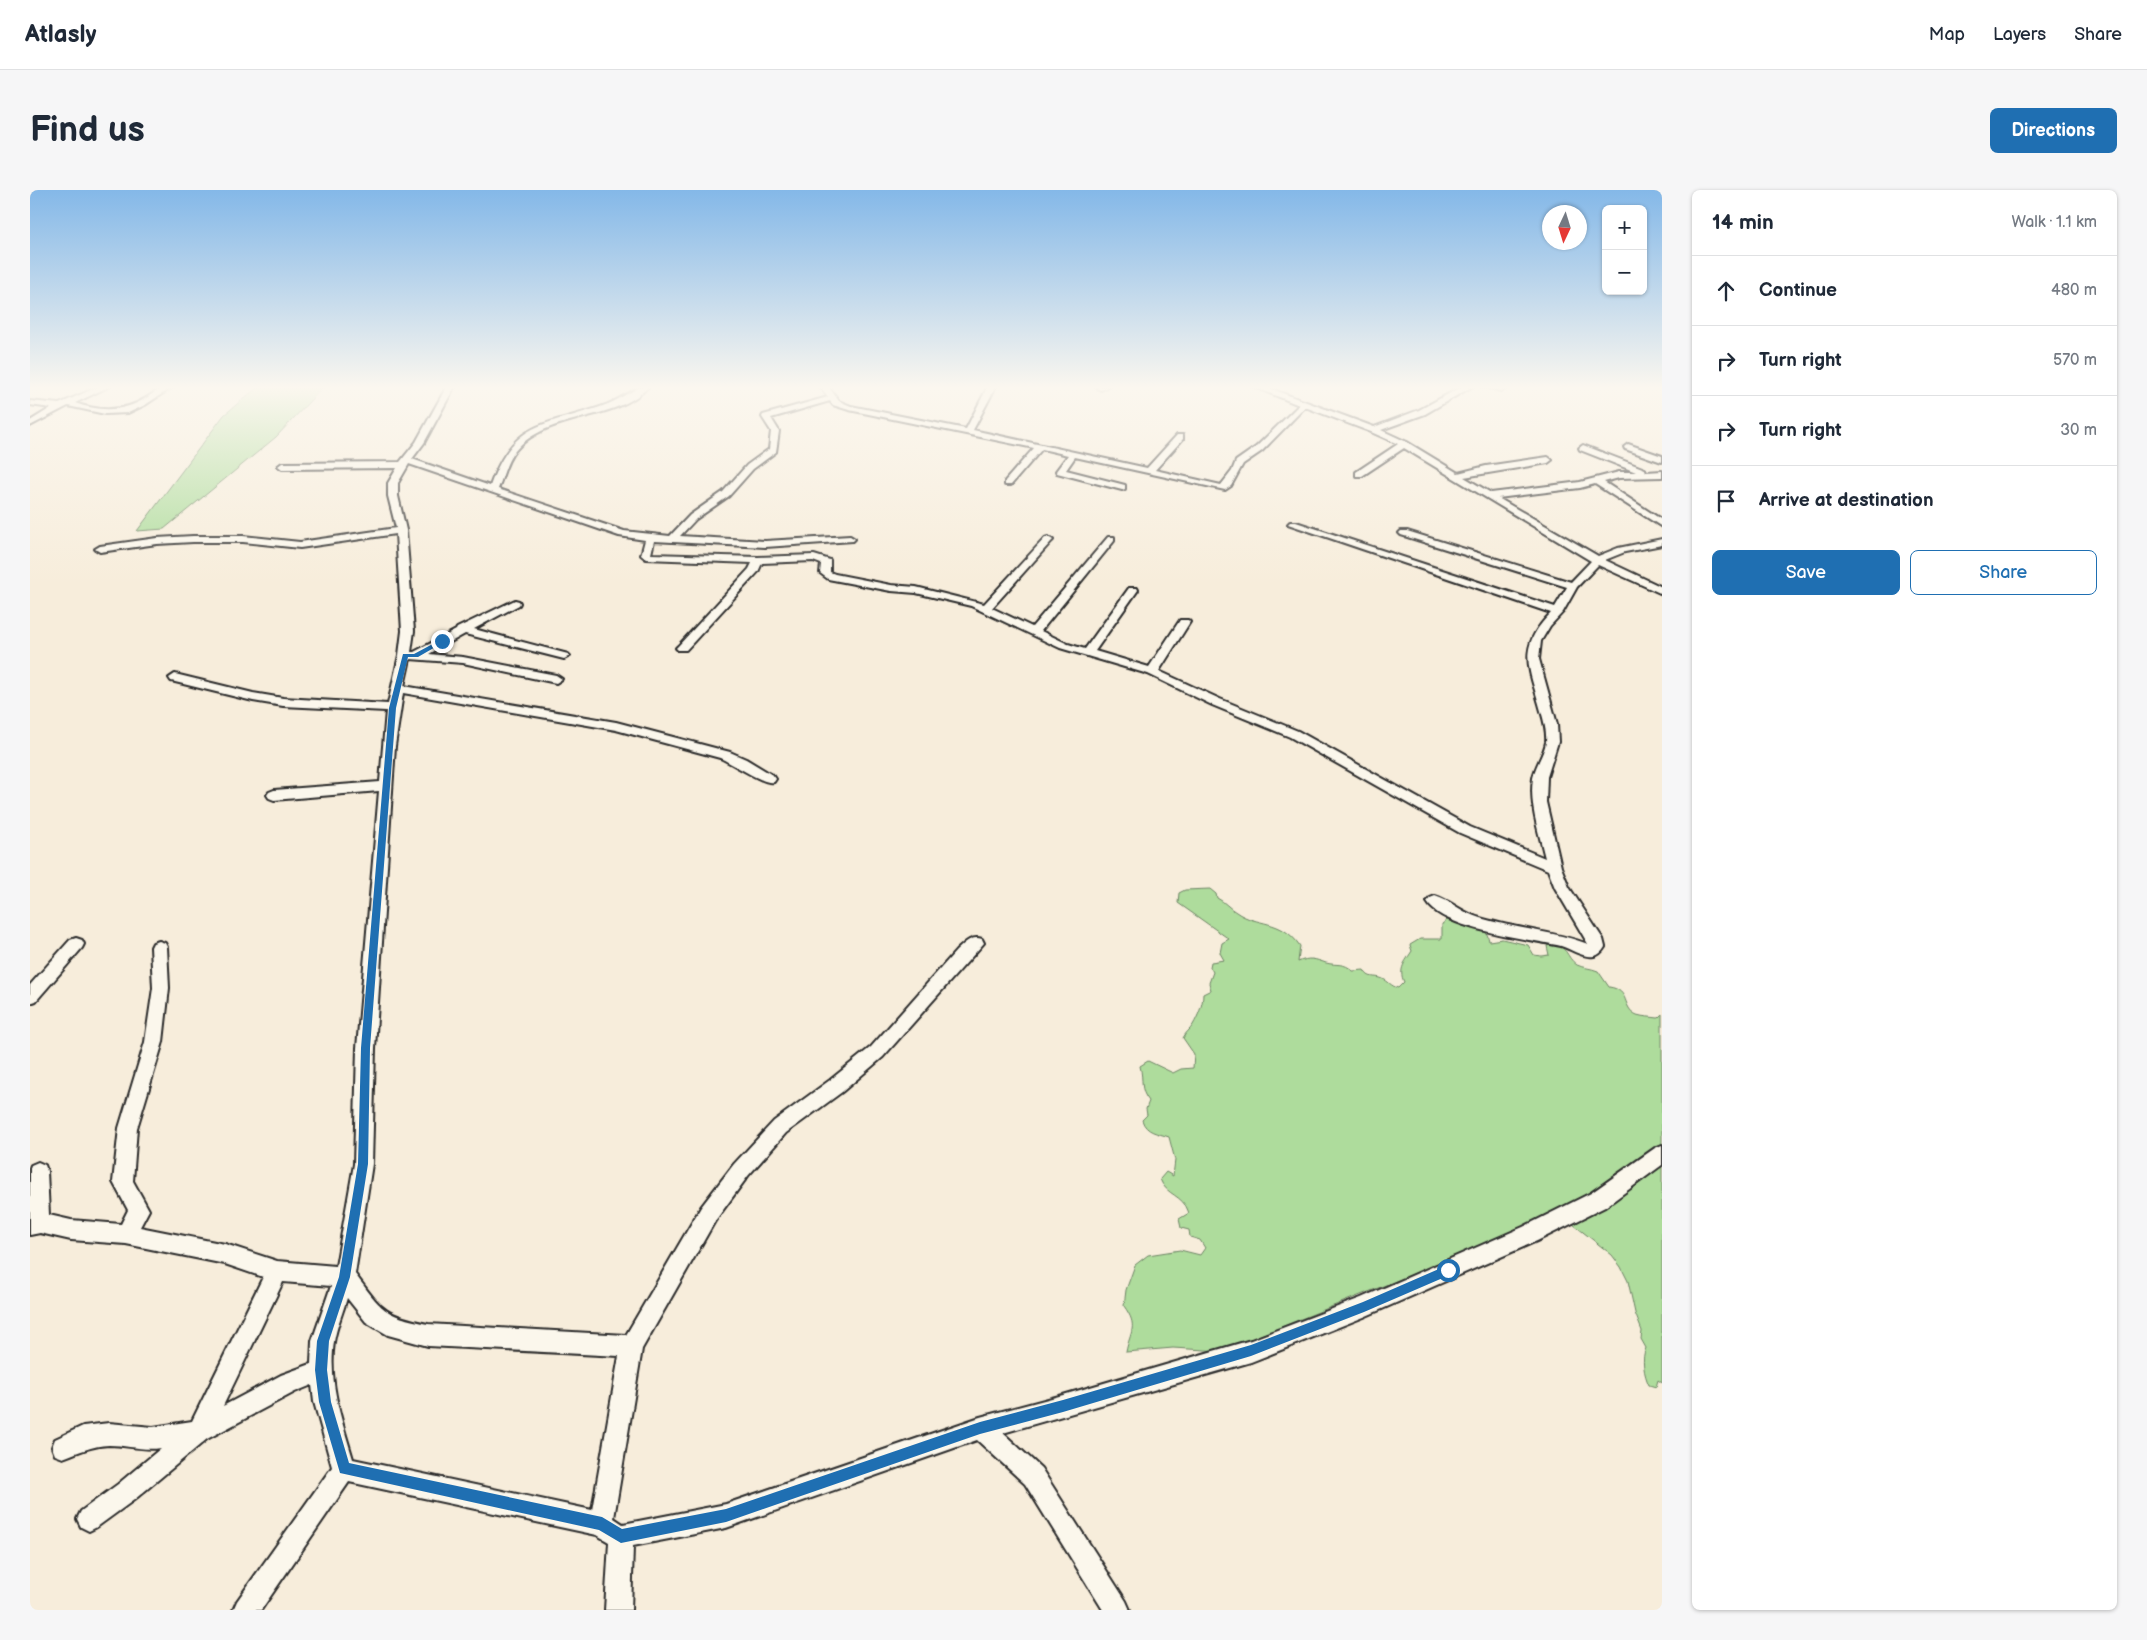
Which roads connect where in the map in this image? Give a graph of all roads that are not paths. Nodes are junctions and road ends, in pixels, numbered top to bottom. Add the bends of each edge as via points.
1 (413, 452) edge
2 (509, 452) edge
3 (770, 452) edge
4 (1035, 452) edge
5 (1066, 452) edge
6 (1166, 452) edge
7 (1255, 452) edge
8 (1392, 452) edge
9 (1417, 452) edge
10 (1594, 452) edge
11 (1643, 452) edge
12 (1073, 454) junction
13 (1662, 459) edge
14 (1548, 460) dead end
15 (405, 462) junction
16 (282, 466) dead end
17 (1149, 471) junction
18 (1648, 473) junction
19 (1359, 474) dead end
20 (1662, 474) edge
21 (1456, 476) junction
22 (1598, 482) junction
23 (1008, 483) dead end
24 (1122, 487) dead end
25 (493, 491) junction
26 (1490, 496) junction
27 (1293, 524) dead end
28 (1662, 524) edge
29 (401, 530) junction
30 (1404, 533) dead end
31 (650, 539) junction
32 (850, 539) dead end
33 (1111, 539) dead end
34 (671, 540) junction
35 (1048, 540) dead end
36 (1662, 542) edge
37 (100, 549) dead end
38 (758, 560) junction
39 (1598, 560) junction
40 (1573, 586) junction
41 (1133, 590) dead end
42 (1662, 591) edge
43 (515, 603) dead end
44 (986, 608) junction
45 (1558, 612) junction
46 (1184, 622) dead end
47 (461, 630) junction
48 (1034, 632) junction
49 (682, 648) dead end
50 (1087, 654) junction
51 (410, 655) junction
52 (564, 656) dead end
53 (1152, 672) junction
54 (175, 678) dead end
55 (556, 679) dead end
56 (397, 688) junction
57 (393, 708) junction
58 (769, 779) dead end
59 (386, 786) junction
60 (274, 795) dead end
61 (1554, 867) junction
62 (1435, 902) dead end
63 (976, 943) dead end
64 (76, 944) dead end
65 (159, 947) dead end
66 (30, 996) edge
67 (1662, 1154) edge
68 (38, 1171) dead end
69 (35, 1224) edge
70 (126, 1234) junction
71 (277, 1271) junction
72 (344, 1277) junction
73 (632, 1346) junction
74 (321, 1370) junction
75 (980, 1428) junction
76 (199, 1431) junction
77 (63, 1447) dead end
78 (344, 1469) junction
79 (90, 1520) dead end
80 (611, 1530) junction
81 (246, 1610) edge
82 (618, 1610) edge
83 (1117, 1610) edge

1 - 15 street
2 - 25 street
3 - 34 street via 750,467 726,494 693,517
4 - 23 street
5 - 12 street
6 - 17 street
7 - 17 street via 1239,463 1222,488
8 - 19 street
9 - 21 street
10 - 18 street
11 - 13 street
12 - 17 street
12 - 24 street via 1060,471
14 - 21 street
15 - 16 street
15 - 25 street
15 - 29 street via 393,483
18 - 20 street
18 - 22 street via 1618,475
21 - 26 street
22 - 26 street
22 - 28 street
25 - 31 street via 622,534
26 - 39 street
27 - 45 street
29 - 37 street via 300,545 243,539 193,539
29 - 51 street
30 - 40 street
31 - 34 street
31 - 38 street via 646,555 650,557
32 - 34 street via 765,544
33 - 48 street
35 - 44 street
36 - 39 street via 1622,550
38 - 44 street via 822,559 826,562 825,573 832,577 916,590
38 - 49 street via 754,570
39 - 40 street
39 - 42 street
40 - 45 street
41 - 50 street
43 - 47 street
44 - 48 street
45 - 61 street via 1535,641 1534,659 1551,724 1552,742 1540,777 1539,802
46 - 53 street
47 - 51 street
47 - 52 street
48 - 50 street
50 - 53 street
51 - 55 street via 463,660
51 - 56 street
53 - 61 street via 1294,734 1465,830
54 - 57 street via 283,702
56 - 57 street
56 - 58 street via 616,726 726,755
57 - 59 street
59 - 60 street
59 - 72 street via 366,1048 363,1164
61 - 62 street via 1562,888 1595,939 1597,946 1594,950 1479,924 1457,916
63 - 73 street via 878,1052 780,1127 740,1170 708,1214
64 - 66 street
65 - 70 street via 161,988 154,1042 128,1128 122,1182 139,1210
67 - 75 street via 1598,1200 1530,1234 1364,1307 1251,1350
68 - 69 street
69 - 70 street
70 - 71 street via 225,1254
71 - 72 street
71 - 76 street
72 - 73 street via 373,1315 395,1328 428,1335
72 - 74 street via 323,1341
73 - 80 street
74 - 76 street via 288,1383
74 - 78 street via 325,1402
75 - 80 street via 726,1516
75 - 83 street via 1033,1476
76 - 77 street via 153,1438 100,1435 83,1437
76 - 79 street
78 - 80 street via 435,1486
78 - 81 street
80 - 82 street

